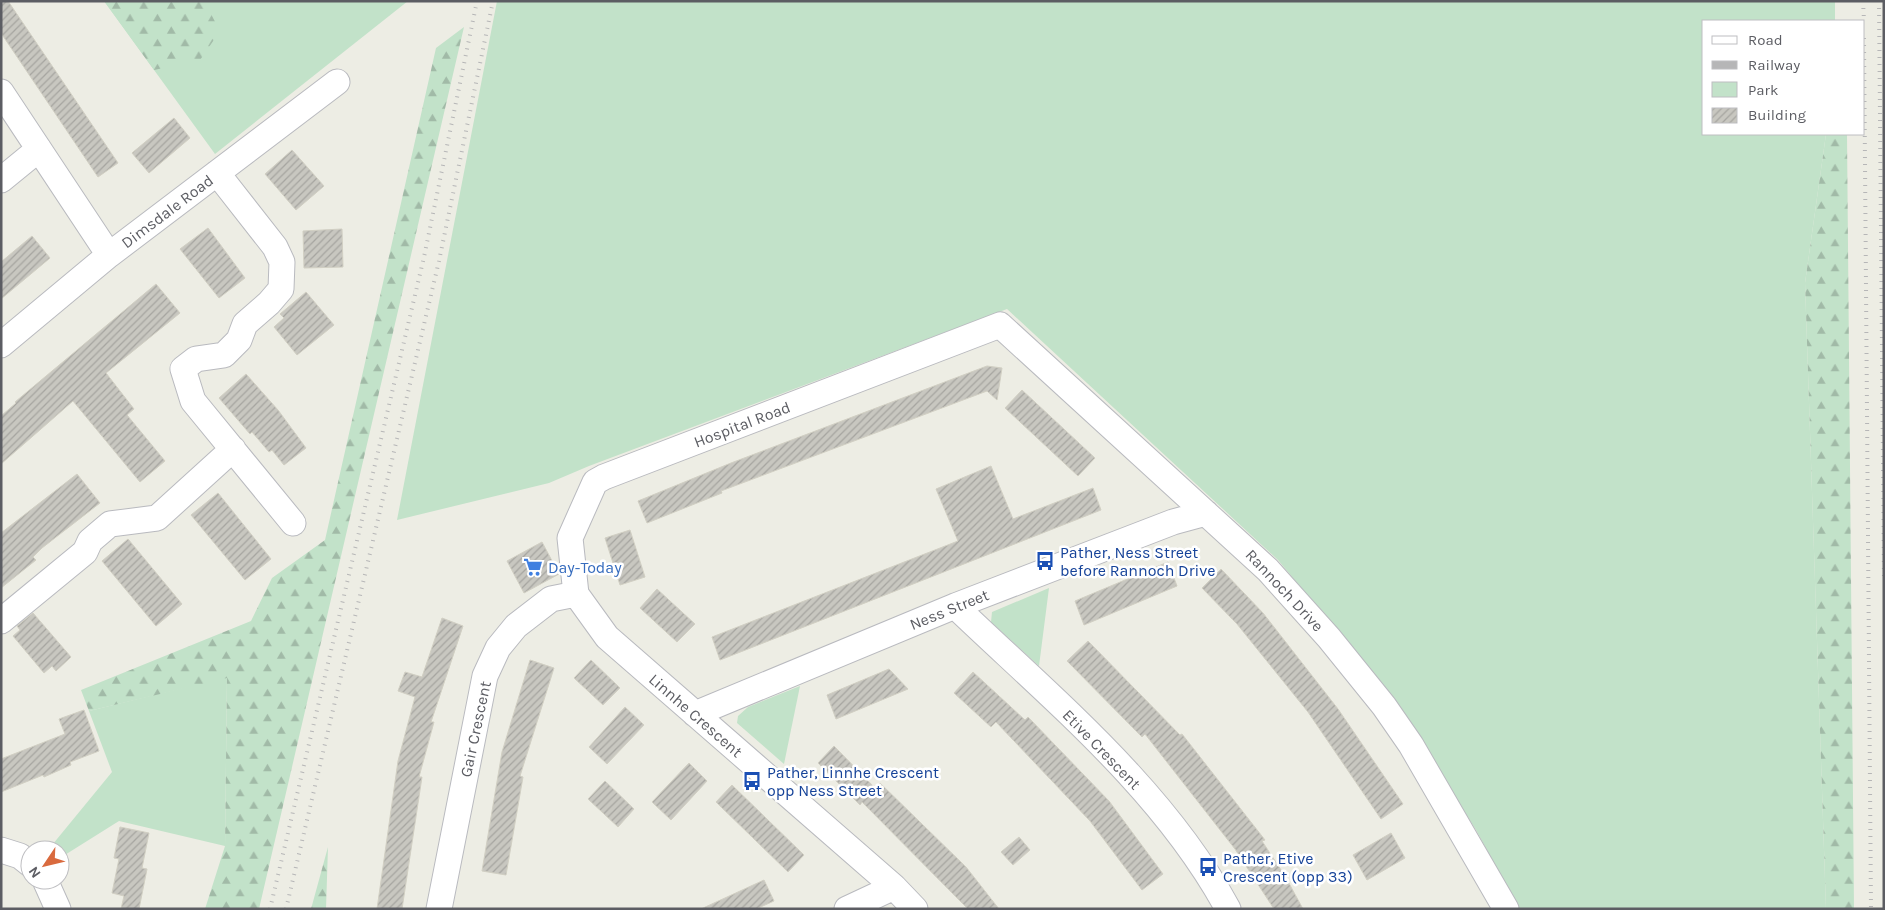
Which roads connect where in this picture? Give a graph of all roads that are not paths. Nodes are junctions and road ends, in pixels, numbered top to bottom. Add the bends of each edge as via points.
1 (337, 82) dead end
2 (1, 92) edge
3 (39, 149) junction
4 (216, 173) junction
5 (1, 180) edge
6 (109, 255) junction
7 (1000, 325) joint
8 (1, 345) edge
9 (233, 449) junction
10 (1206, 513) junction
11 (293, 523) dead end
12 (576, 594) junction
13 (955, 606) junction
14 (1, 621) edge
15 (696, 714) junction
16 (1, 850) edge
17 (20, 856) edge
18 (894, 887) junction
19 (49, 890) edge
20 (58, 909) edge
21 (439, 909) edge
22 (847, 909) edge
23 (914, 909) edge
24 (1228, 909) edge
25 (1506, 909) edge

1 - 4 street, Dimsdale Road
2 - 3 street
3 - 5 street
3 - 6 street
4 - 6 street, Dimsdale Road
4 - 9 street via 275,247 282,262 281,290 245,324 240,340 224,356 196,358 183,369 193,401
6 - 8 street, Dimsdale Road
7 - 10 street, Rannoch Drive
7 - 12 street, Hospital Road via 595,482 570,538
9 - 11 street
9 - 14 street via 157,518 110,524 90,541 85,552
10 - 13 street, Ness Street via 1173,522
10 - 25 street, Rannoch Drive via 1268,570 1384,706 1411,745
12 - 15 street, Linnhe Crescent via 607,637
12 - 21 street, Gair Crescent via 551,599 516,626 498,648 485,676
13 - 15 street, Ness Street
13 - 24 street, Etive Crescent via 1101,745 1155,804 1212,879
15 - 18 street, Linnhe Crescent
16 - 17 street
18 - 22 street
18 - 23 street, Linnhe Crescent
19 - 20 street

